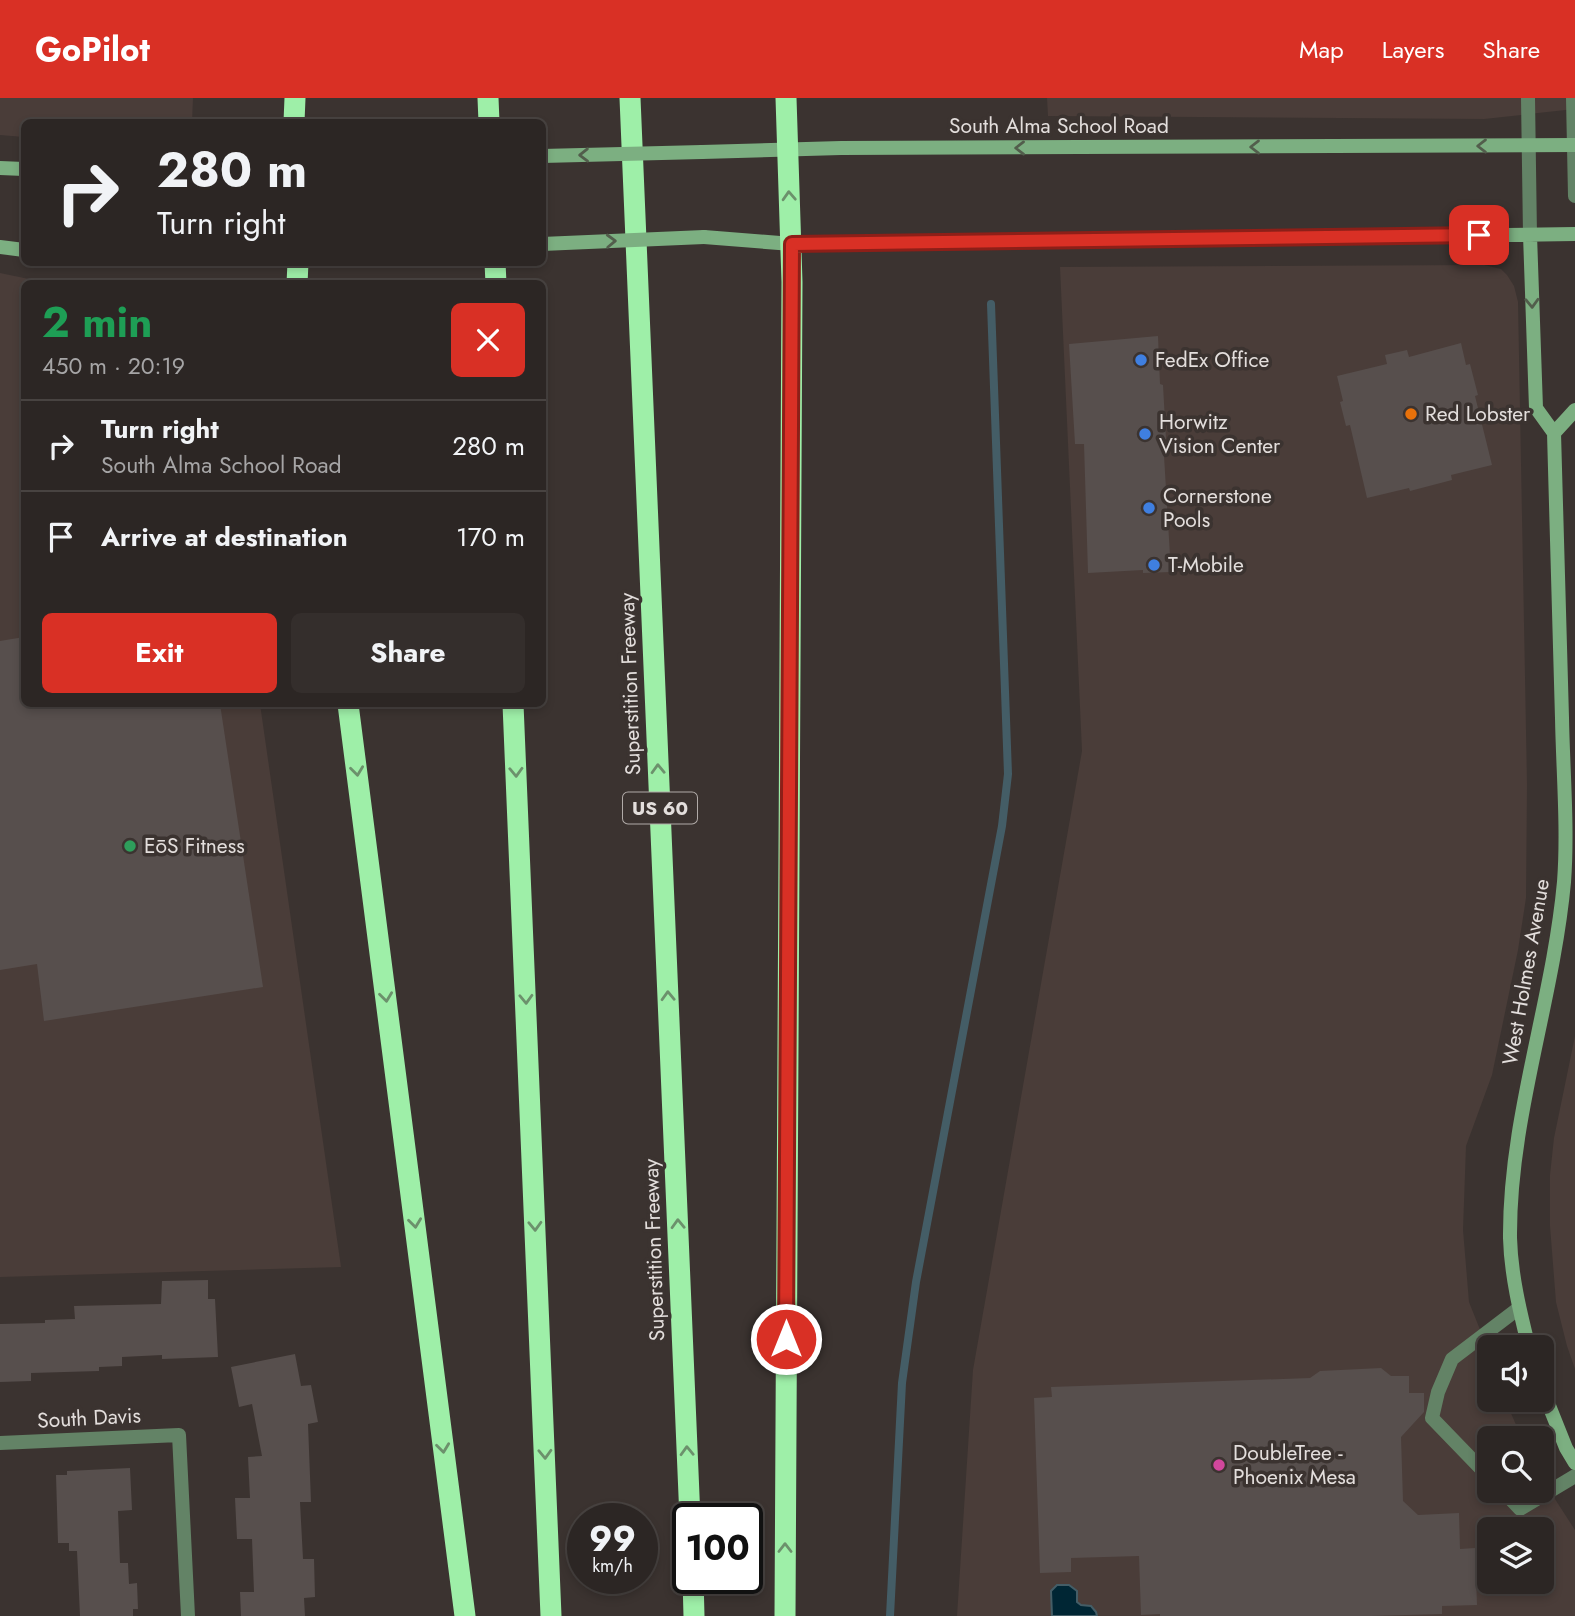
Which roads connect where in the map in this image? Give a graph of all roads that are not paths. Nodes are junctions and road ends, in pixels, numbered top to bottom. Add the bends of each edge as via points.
1 (295, 98) edge
2 (488, 98) edge
3 (629, 98) edge
4 (786, 98) edge
5 (1528, 98) edge
6 (1573, 98) edge
7 (294, 119) edge
8 (489, 119) edge
9 (1529, 145) junction
10 (1574, 145) edge
11 (787, 149) junction
12 (546, 156) edge
13 (0, 168) edge
14 (21, 169) edge
15 (1575, 196) edge
16 (1575, 234) edge
17 (1530, 235) junction
18 (546, 244) edge
19 (792, 244) junction
20 (0, 247) edge
21 (21, 250) edge
22 (1575, 410) edge
23 (1554, 433) junction
24 (348, 707) edge
25 (513, 707) edge
26 (1519, 1308) junction
27 (1526, 1335) edge
28 (1552, 1412) edge
29 (0, 1443) edge
30 (1575, 1464) edge
31 (1477, 1465) edge
32 (1575, 1476) edge
33 (1554, 1489) edge
34 (689, 1503) edge
35 (1514, 1503) edge
36 (1530, 1503) edge
37 (693, 1594) edge
38 (188, 1616) edge
39 (465, 1616) edge
40 (551, 1616) edge
41 (694, 1616) edge
42 (785, 1616) edge

1 - 7 highway
2 - 8 highway
34 -> 3 highway, Superstition Freeway / US 60
4 - 11 highway
5 - 9 street
6 - 10 street
9 - 10 main road, South Alma School Road
9 -> 11 main road, South Alma School Road
9 - 17 street
10 - 15 street
11 -> 12 main road, South Alma School Road, bridge
19 -> 11 highway
13 - 14 main road
16 - 17 main road
17 - 19 main road
17 -> 23 main road via 1536,408
18 -> 19 main road, bridge via 705,237
42 -> 19 highway
20 - 21 main road
22 - 23 main road
23 - 26 main road, West Holmes Avenue via 1564,880 1517,1152 1510,1238
24 -> 39 highway
25 -> 40 highway
26 - 27 main road, West Holmes Avenue
26 - 31 street via 1452,1359 1438,1392 1432,1418
28 - 30 main road
29 - 38 street, South Davis via 179,1435
32 - 33 street
35 - 36 street via 1520,1509
37 - 41 highway

